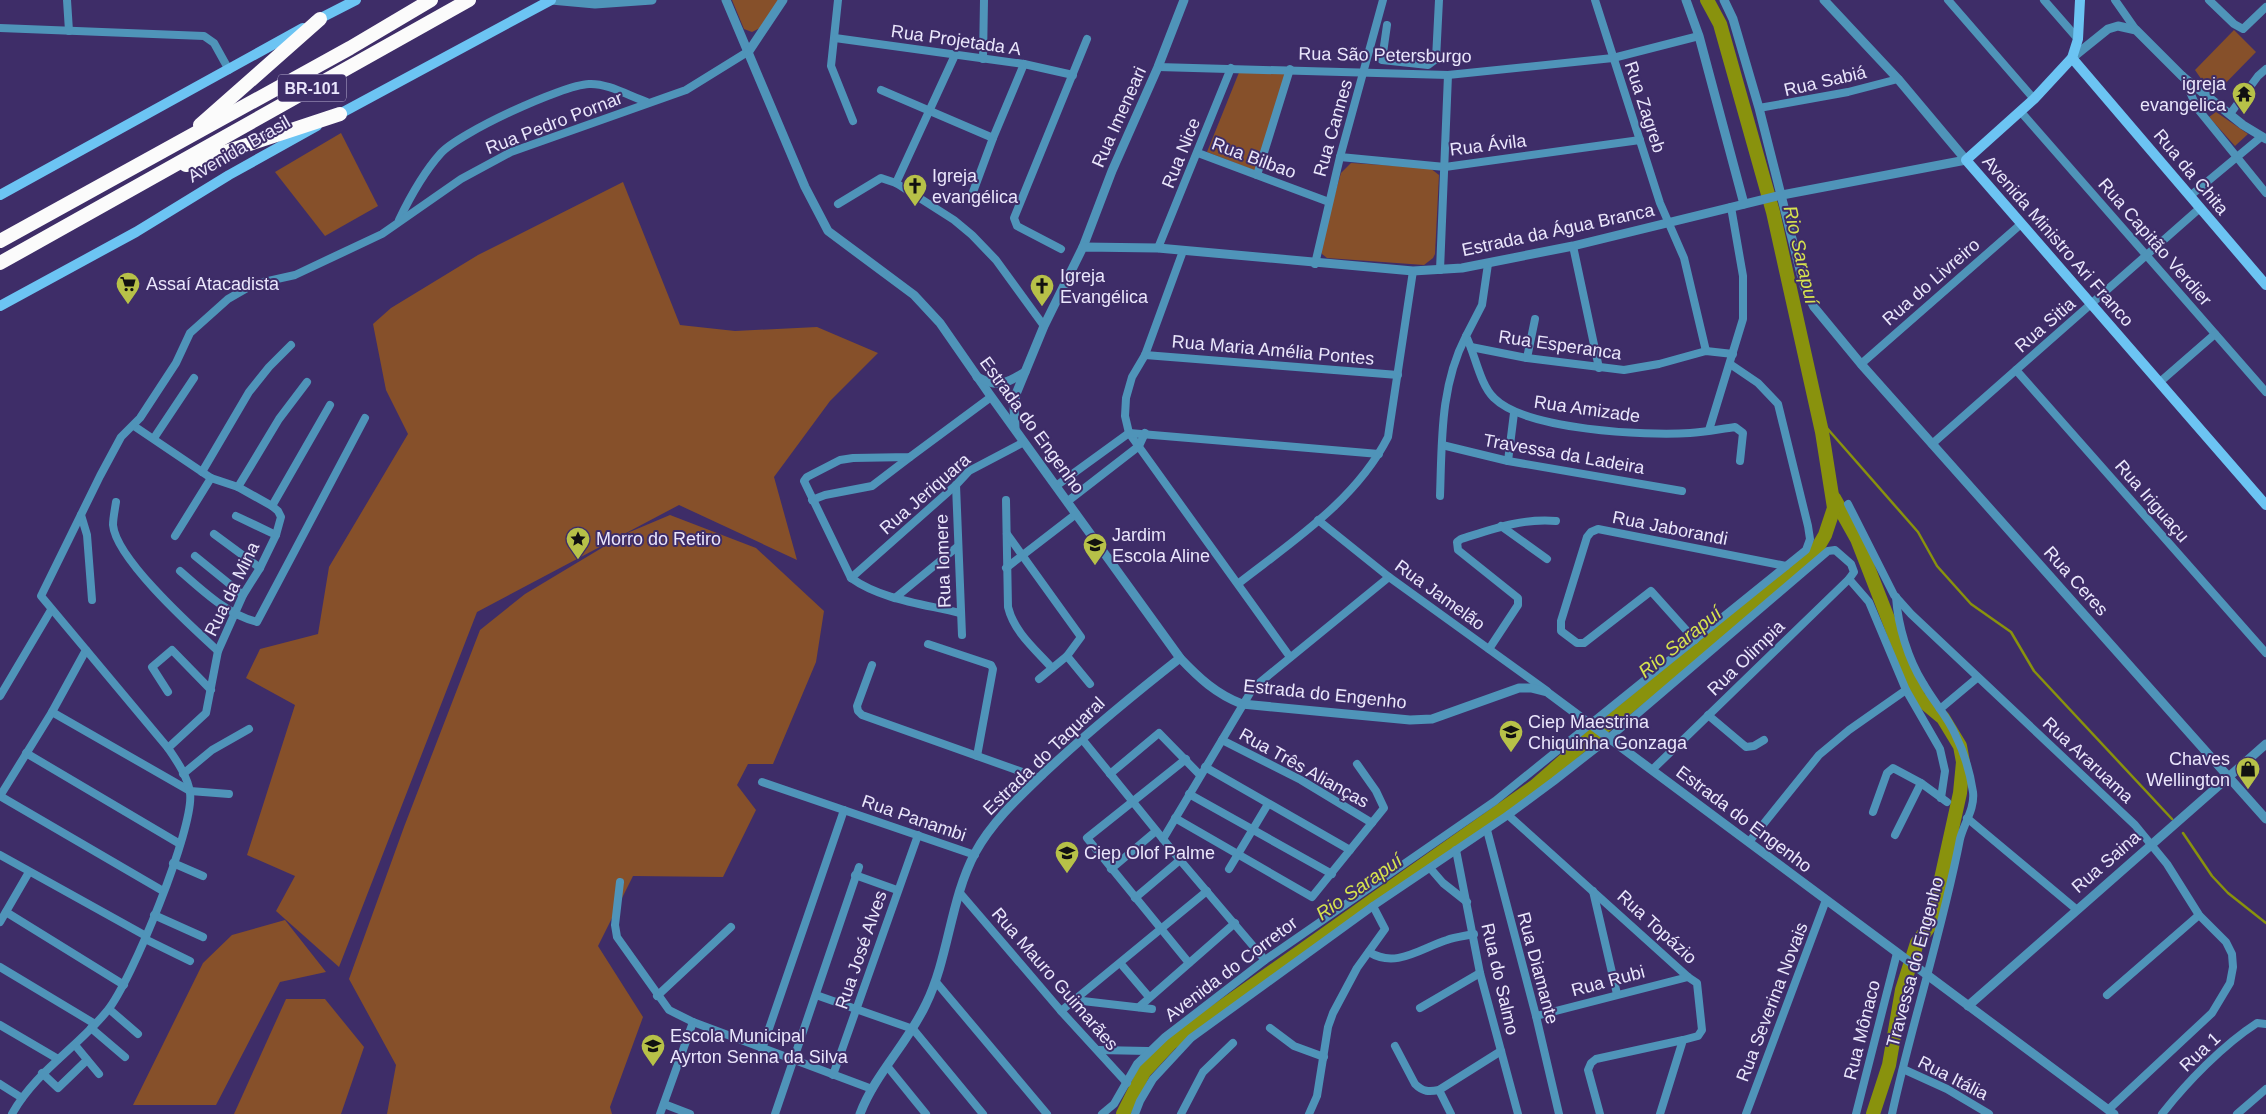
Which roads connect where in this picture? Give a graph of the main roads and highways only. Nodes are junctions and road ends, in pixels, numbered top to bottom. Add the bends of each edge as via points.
1 (356, 0) edge
2 (431, 0) edge
3 (469, 0) edge
4 (551, 0) edge
5 (2080, 0) edge
6 (320, 19) junction
7 (2072, 58) junction
8 (340, 114) junction
9 (180, 142) junction
10 (155, 176) junction
11 (0, 195) edge
12 (0, 241) edge
13 (0, 262) edge
14 (2266, 284) edge
15 (0, 306) edge
16 (2266, 505) edge

1 - 6 main road
2 - 9 highway, Avenida Brasil / BR-101
3 - 10 highway, Avenida Brasil / BR-101
4 - 8 main road, Avenida Brasil
5 - 7 main road via 2078,39
6 - 9 highway
6 - 11 main road
7 - 14 main road, Rua da Chita
7 - 16 main road, Avenida Ministro Ari Franco via 2034,99 1966,160
8 - 10 highway
8 - 15 main road, Avenida Brasil
9 - 12 highway, Avenida Brasil / BR-101
10 - 13 highway, Avenida Brasil / BR-101

